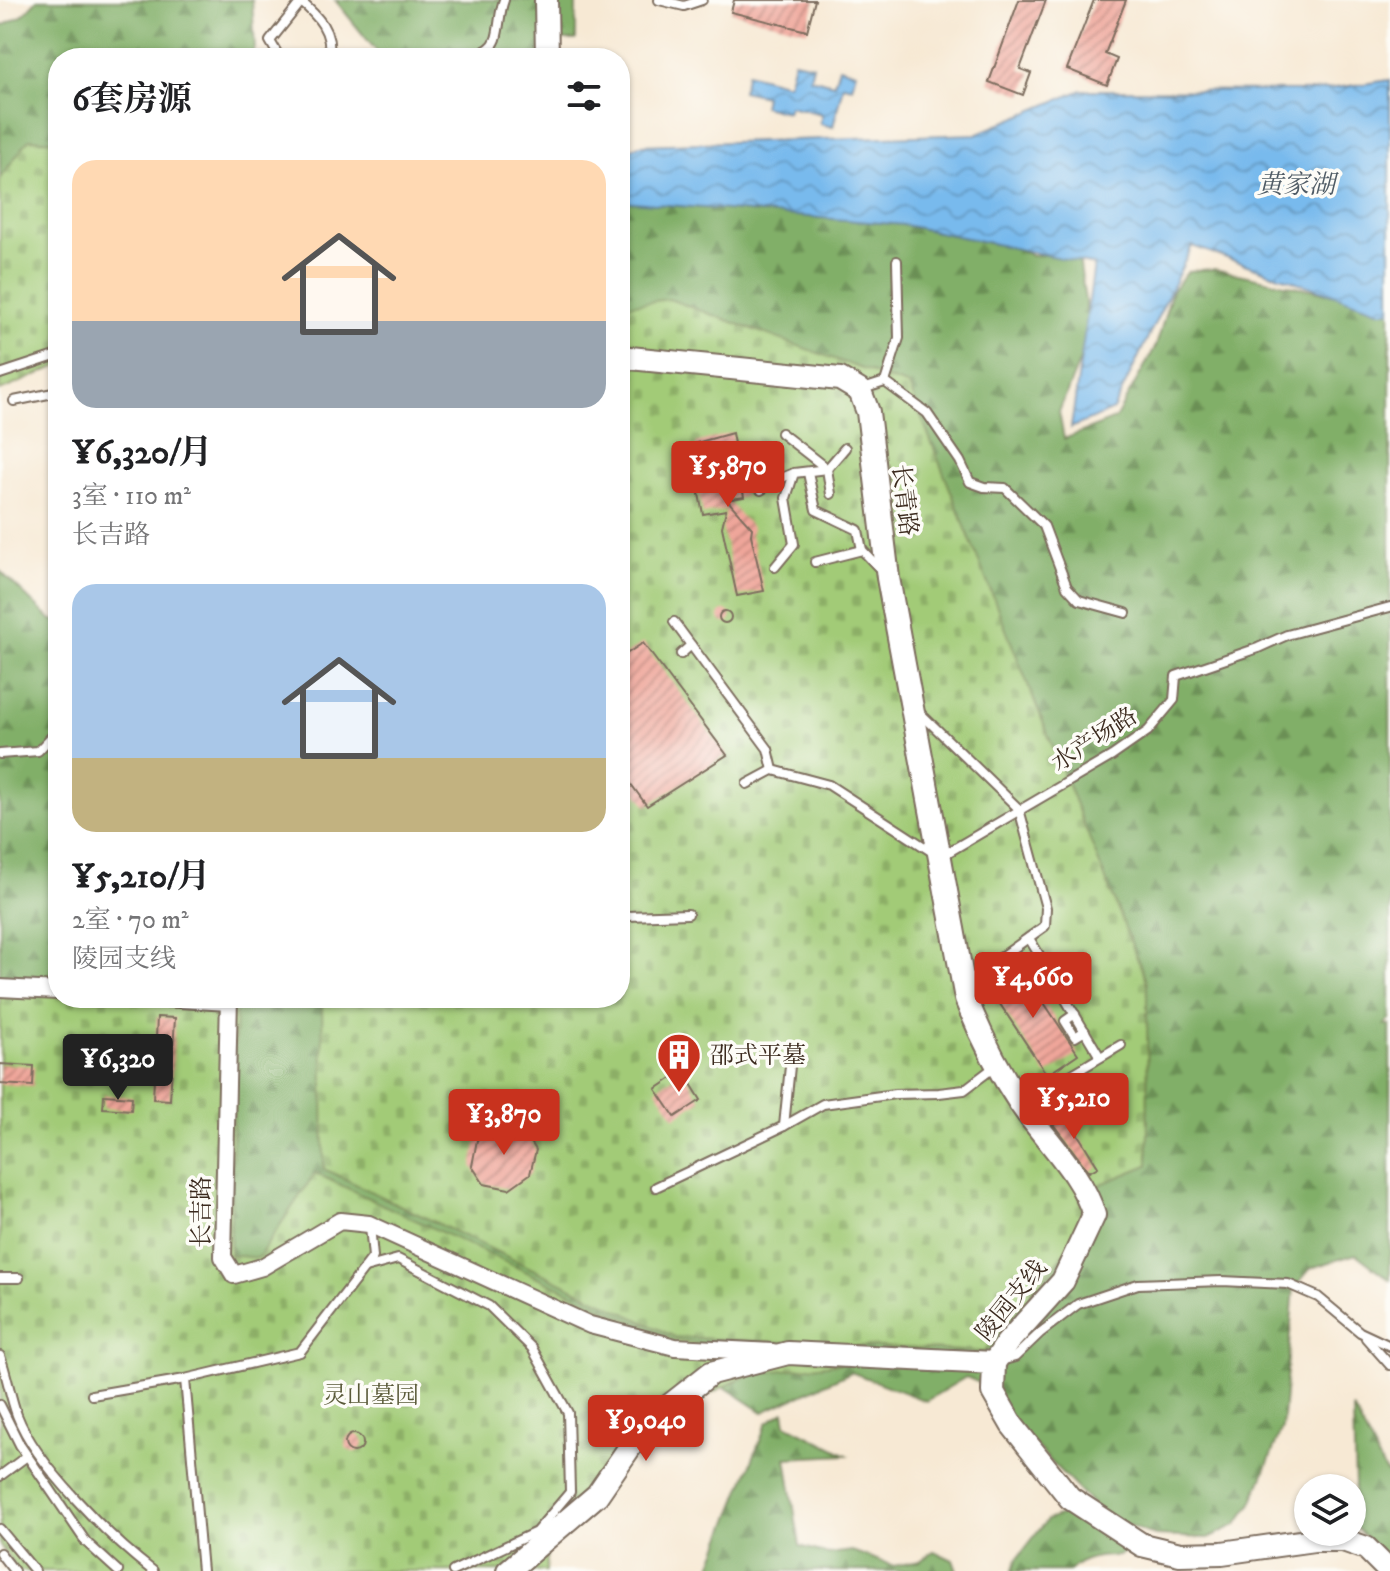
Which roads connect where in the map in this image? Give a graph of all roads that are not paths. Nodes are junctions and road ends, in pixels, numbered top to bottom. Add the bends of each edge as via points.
1 (504, 0) edge
2 (546, 0) edge
3 (659, 0) edge
4 (702, 0) edge
5 (300, 1) edge
6 (274, 48) edge
7 (330, 48) edge
8 (488, 48) edge
9 (547, 48) edge
10 (897, 261) dead end
11 (48, 358) edge
12 (630, 358) edge
13 (0, 374) edge
14 (885, 382) junction
15 (860, 391) junction
16 (48, 394) edge
17 (14, 401) dead end
18 (781, 433) dead end
19 (845, 448) dead end
20 (827, 469) junction
21 (794, 473) junction
22 (808, 473) junction
23 (761, 490) dead end
24 (831, 494) dead end
25 (862, 550) junction
26 (815, 562) dead end
27 (775, 567) dead end
28 (888, 578) junction
29 (1390, 607) edge
30 (1126, 613) dead end
31 (674, 622) dead end
32 (691, 645) junction
33 (681, 654) dead end
34 (912, 706) junction
35 (48, 740) edge
36 (0, 754) edge
37 (773, 770) junction
38 (747, 784) dead end
39 (1019, 809) junction
40 (940, 857) junction
41 (688, 914) dead end
42 (630, 916) edge
43 (1029, 938) junction
44 (1046, 966) junction
45 (1032, 975) dead end
46 (960, 987) junction
47 (0, 988) edge
48 (48, 990) edge
49 (229, 1008) edge
50 (1121, 1045) dead end
51 (1100, 1057) junction
52 (997, 1065) junction
53 (790, 1066) dead end
54 (1021, 1104) junction
55 (784, 1126) junction
56 (656, 1187) dead end
57 (369, 1224) junction
58 (365, 1268) junction
59 (0, 1278) edge
60 (19, 1278) dead end
61 (1360, 1332) junction
62 (1390, 1346) edge
63 (788, 1353) junction
64 (0, 1356) edge
65 (994, 1363) junction
66 (1390, 1365) edge
67 (185, 1379) junction
68 (92, 1395) dead end
69 (0, 1405) edge
70 (27, 1456) junction
71 (0, 1476) edge
72 (0, 1529) edge
73 (0, 1553) edge
74 (116, 1570) edge
75 (14, 1571) edge
76 (35, 1571) edge
77 (153, 1571) edge
78 (202, 1571) edge
79 (453, 1571) edge
80 (508, 1571) edge
81 (1389, 1571) edge

1 - 8 lane via 495,42
2 - 9 street
3 - 4 lane via 684,6
5 - 6 lane via 270,41
5 - 7 lane via 326,28
10 - 14 lane via 899,338
11 - 13 lane
12 - 15 street via 840,379
14 - 15 lane
14 - 30 lane via 927,413 970,482 1005,488 1044,526 1067,587 1079,600
15 - 28 street, 长青路 via 868,412
16 - 17 lane
18 - 20 lane
19 - 20 lane
20 - 22 lane
20 - 24 lane
21 - 22 lane
21 - 23 lane
21 - 27 lane via 786,498 794,544
22 - 25 lane via 816,510 858,530
25 - 26 lane
25 - 28 lane
28 - 34 street, 长青路
29 - 39 lane, 水产场路 via 1287,635 1176,676 1174,700 1148,731
31 - 32 lane
32 - 33 lane
32 - 37 lane via 768,749
34 - 39 lane
34 - 40 street, 长青路
35 - 36 lane via 38,751
37 - 38 lane
37 - 40 lane via 829,785
39 - 40 lane, 水产场路
39 - 43 lane via 1046,908 1045,926
40 - 46 street, 陵园支线
41 - 42 lane
43 - 44 lane
43 - 46 lane via 998,965
44 - 45 lane
44 - 51 lane
46 - 52 street, 陵园支线
47 - 48 street
49 - 57 street, 长吉路 via 223,1257 234,1275 262,1267 340,1221
50 - 51 lane
51 - 54 lane
52 - 54 street, 陵园支线
52 - 55 lane via 964,1090 823,1104
53 - 55 lane
54 - 65 street, 陵园支线 via 1089,1196 1094,1215 1063,1281
55 - 56 lane
57 - 58 lane via 373,1257
57 - 63 street via 590,1325 675,1347
58 - 67 lane via 300,1352
58 - 79 lane via 398,1259 489,1306 532,1348 568,1413 570,1492 536,1532
59 - 60 lane
61 - 62 lane
61 - 65 lane via 1318,1297 1288,1284 1138,1284 1078,1304 1015,1357
61 - 66 lane
63 - 65 street
63 - 80 street via 711,1373 645,1425 597,1495
64 - 77 lane via 18,1417 43,1458 119,1545
65 - 81 street, 陵园支线 via 993,1392 1012,1425 1070,1498 1142,1545 1180,1554 1222,1553 1343,1540 1366,1548
67 - 68 lane
67 - 78 lane
69 - 70 lane
70 - 71 lane
70 - 74 lane via 86,1542
72 - 76 lane
73 - 75 lane

